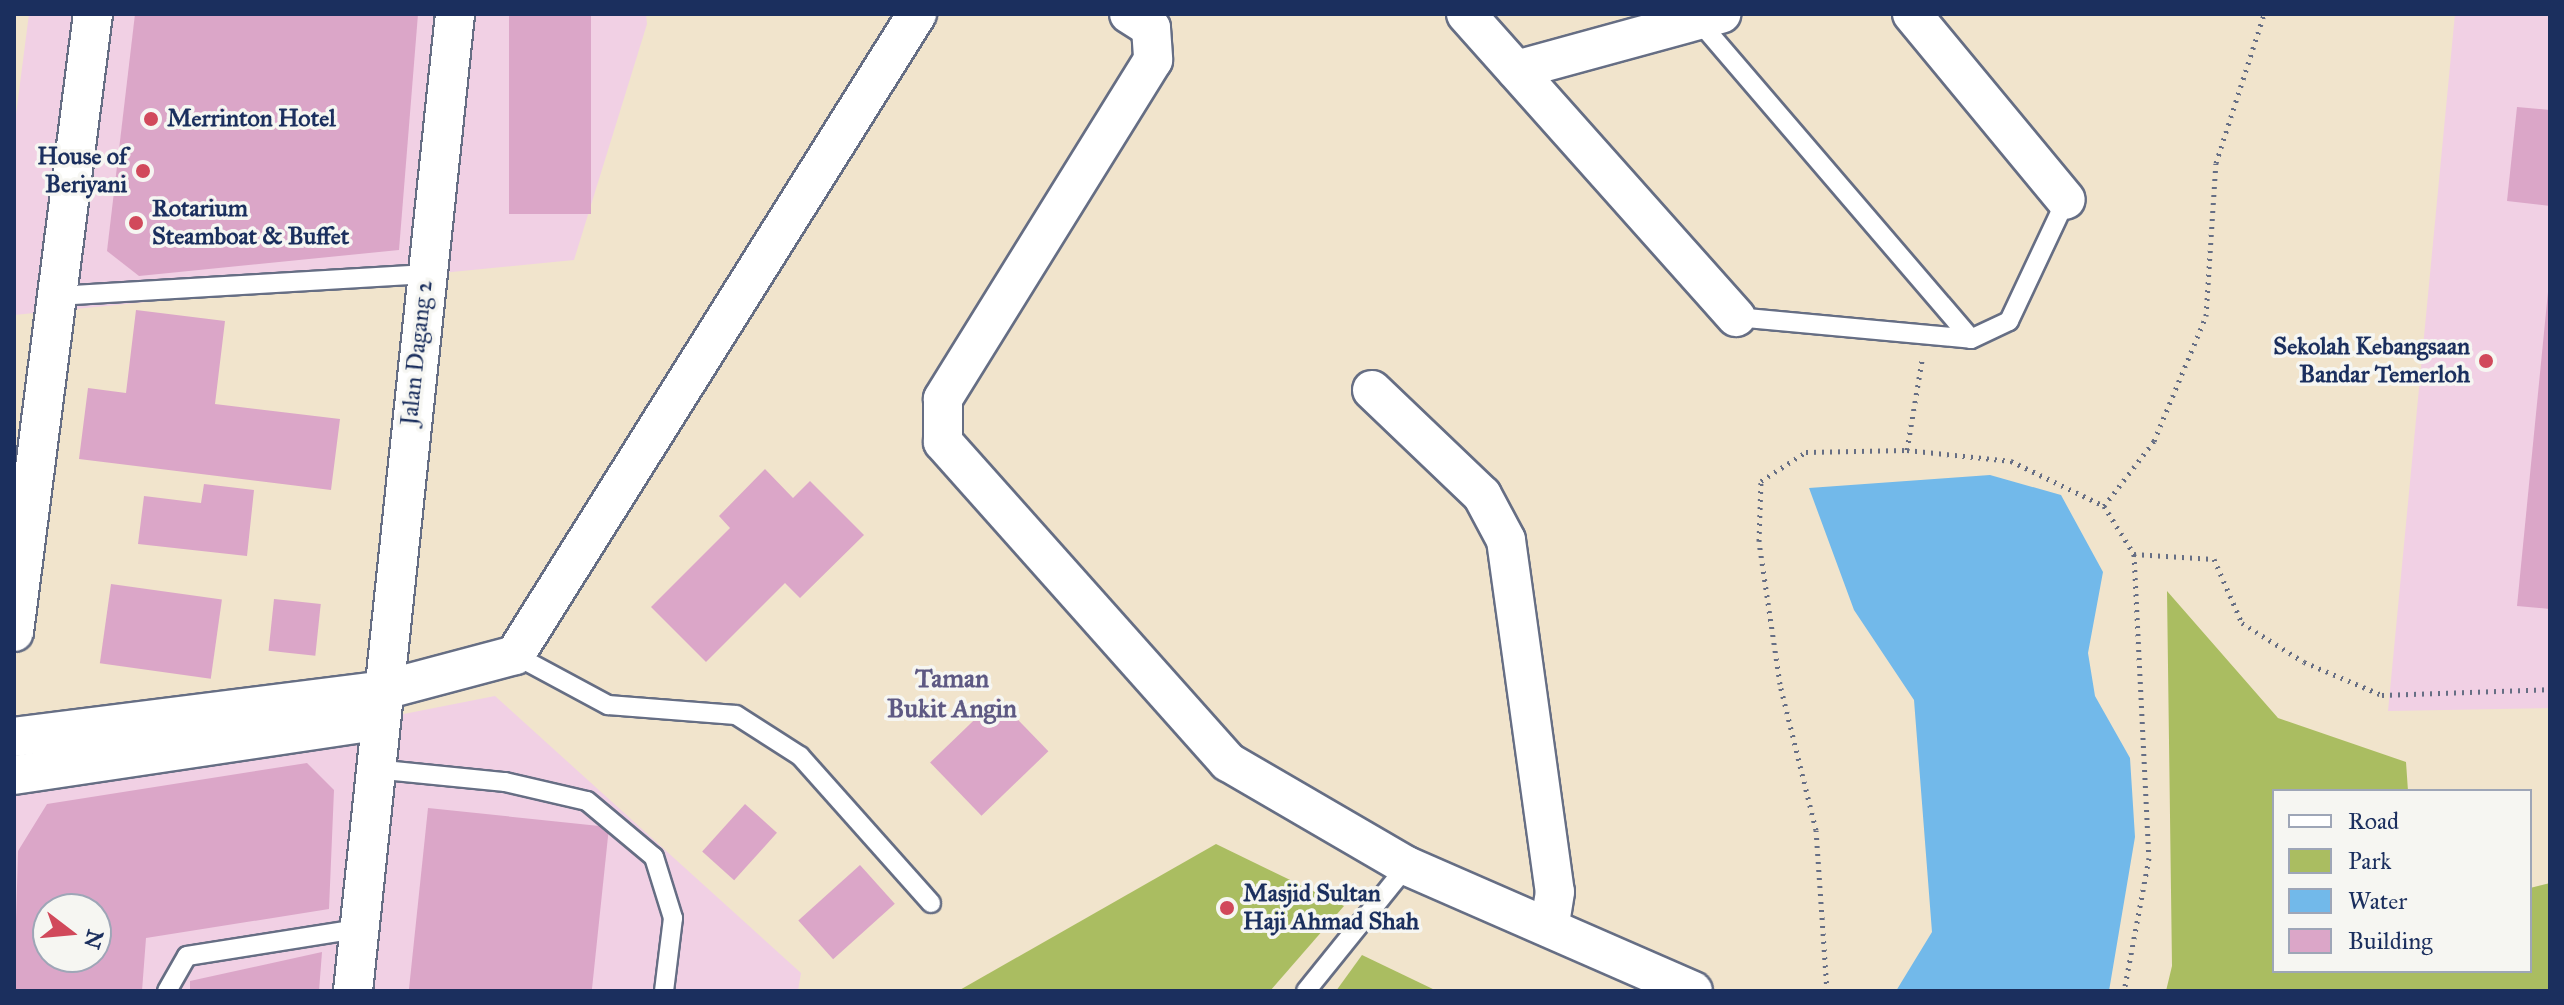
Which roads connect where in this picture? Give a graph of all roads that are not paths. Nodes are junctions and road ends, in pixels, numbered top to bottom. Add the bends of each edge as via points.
1 (93, 14) edge
2 (455, 14) edge
3 (917, 14) edge
4 (1129, 14) edge
5 (1466, 14) edge
6 (1912, 14) edge
7 (1704, 16) edge
8 (1516, 70) junction
9 (2066, 200) joint
10 (426, 274) junction
11 (57, 296) junction
12 (1736, 317) joint
13 (1971, 339) junction
14 (1372, 390) dead end
15 (14, 632) edge
16 (515, 655) junction
17 (378, 706) junction
18 (14, 737) edge
19 (371, 769) junction
20 (14, 775) edge
21 (1407, 866) junction
22 (931, 903) dead end
23 (1549, 928) junction
24 (358, 929) junction
25 (167, 991) edge
26 (353, 991) edge
27 (664, 991) edge
28 (1306, 991) edge
29 (1693, 991) edge

1 - 11 street
2 - 10 street, Jalan Dagang 2
3 - 16 street
4 - 21 street via 1151,28 1153,60 943,399 943,442 1228,762
5 - 8 street
6 - 9 street
7 - 8 street
7 - 13 lane
8 - 12 street
9 - 13 lane via 2009,321
10 - 11 lane
10 - 17 street, Jalan Dagang 2
11 - 15 street
12 - 13 lane
14 - 23 street via 1482,495 1506,540 1555,892
16 - 17 street
16 - 22 lane via 608,705 736,715 800,756
17 - 18 street
17 - 19 street, Jalan Dagang 2
17 - 20 street
19 - 24 street, Jalan Dagang 2
19 - 27 lane via 505,782 587,801 654,857 673,918
21 - 23 street
21 - 28 lane
23 - 29 street
24 - 25 lane via 187,956
24 - 26 street, Jalan Dagang 2

